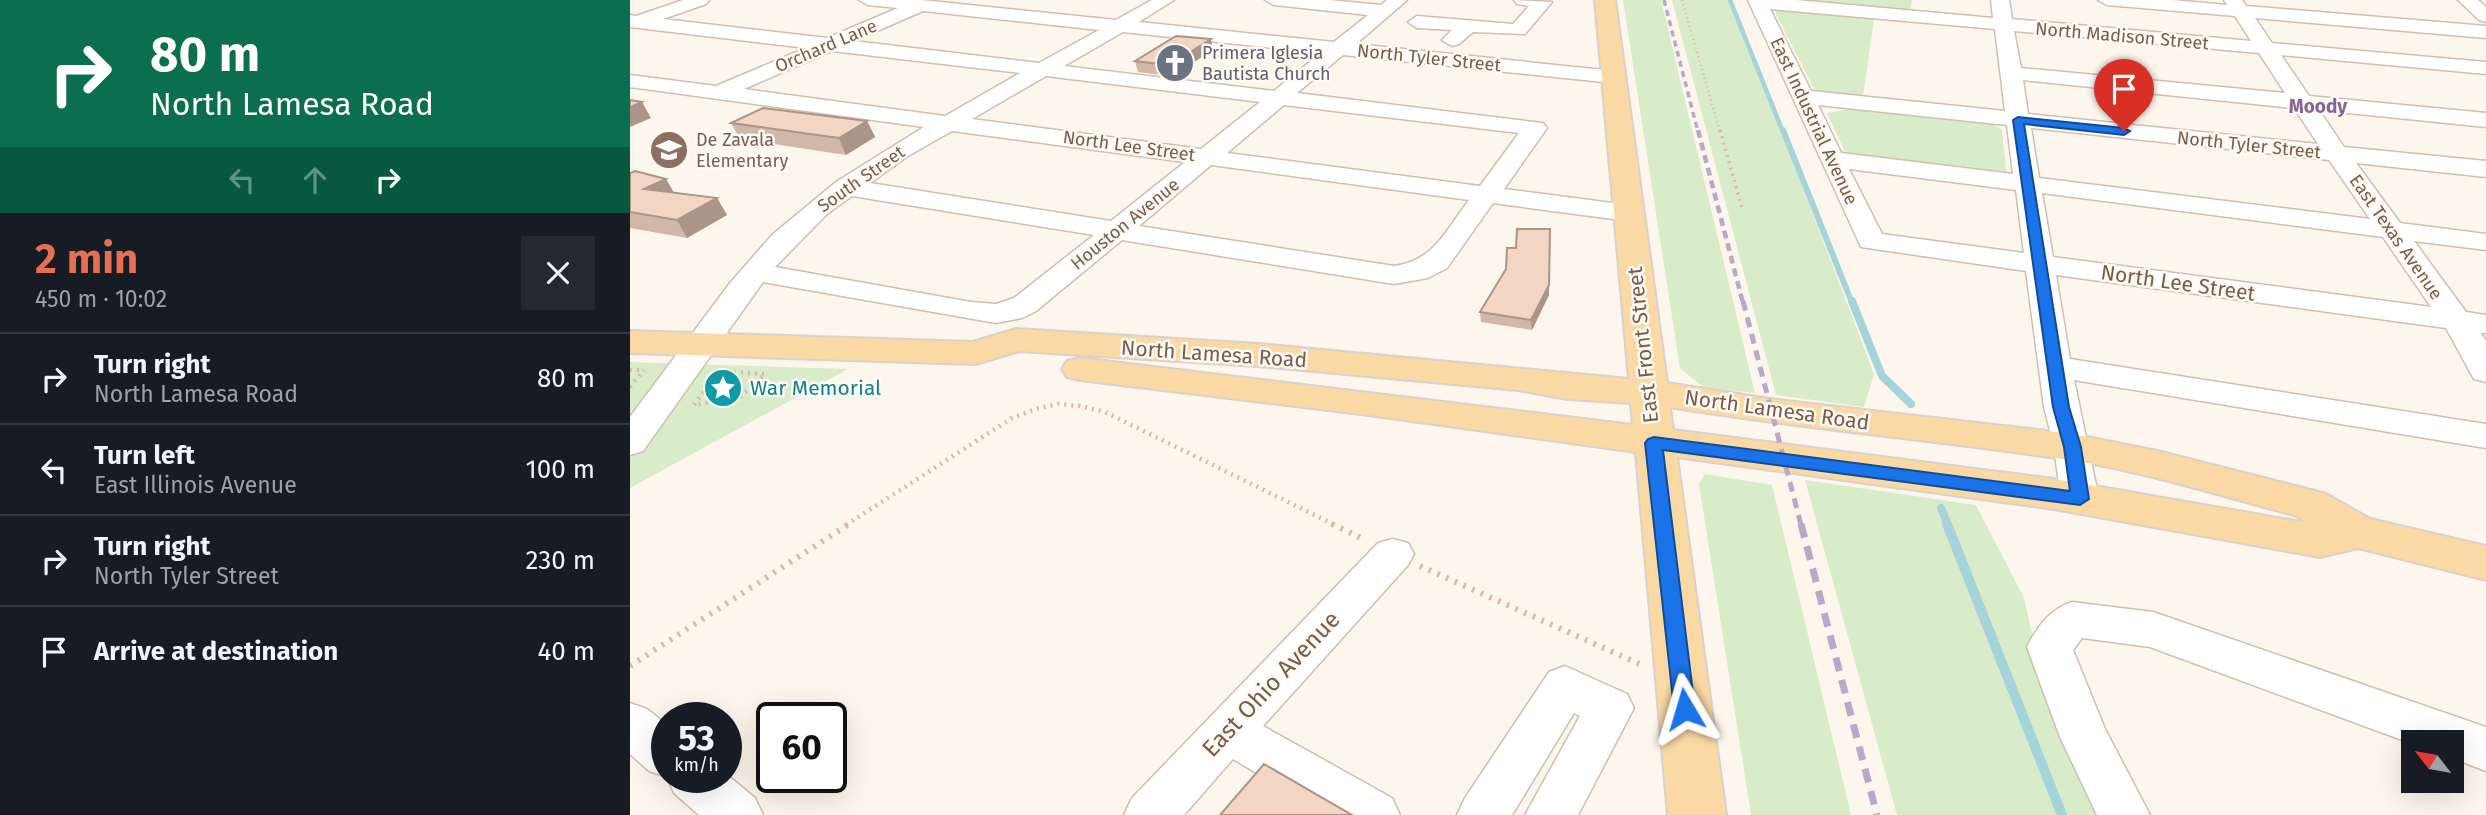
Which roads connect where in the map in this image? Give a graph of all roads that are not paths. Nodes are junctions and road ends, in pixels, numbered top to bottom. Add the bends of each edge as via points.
1 (700, 0) edge
2 (868, 0) edge
3 (1165, 0) edge
4 (1274, 0) edge
5 (1523, 0) edge
6 (1605, 0) edge
7 (2107, 0) edge
8 (2467, 0) edge
9 (1757, 1) edge
10 (927, 3) edge
11 (1391, 6) edge
12 (2236, 6) edge
13 (1495, 7) dead end
14 (2002, 13) edge
15 (2486, 16) edge
16 (1417, 22) dead end
17 (632, 23) edge
18 (1119, 26) junction
19 (1469, 26) junction
20 (2486, 33) edge
21 (827, 46) junction
22 (1338, 49) junction
23 (2264, 49) junction
24 (1431, 58) junction
25 (2486, 68) edge
26 (1042, 70) junction
27 (2011, 73) junction
28 (1613, 77) junction
29 (630, 81) edge
30 (720, 92) junction
31 (1279, 97) junction
32 (1803, 97) junction
33 (2301, 102) junction
34 (2018, 120) junction
35 (2486, 120) edge
36 (951, 122) junction
37 (2337, 154) junction
38 (1207, 156) junction
39 (1832, 159) junction
40 (2486, 170) edge
41 (2028, 184) junction
42 (845, 187) junction
43 (1489, 193) junction
44 (1628, 213) junction
45 (1116, 230) junction
46 (2392, 231) junction
47 (1871, 242) joint
48 (2486, 242) edge
49 (2039, 264) junction
50 (755, 272) junction
51 (2456, 320) junction
52 (2486, 324) edge
53 (630, 342) edge
54 (976, 353) junction
55 (710, 360) junction
56 (2055, 367) junction
57 (2486, 372) edge
58 (1649, 391) junction
59 (2486, 436) edge
60 (630, 443) edge
61 (1654, 443) junction
62 (2072, 447) junction
63 (2080, 499) junction
64 (2358, 532) junction
65 (1393, 554) road end
66 (2486, 563) edge
67 (630, 724) edge
68 (1228, 732) junction
69 (651, 742) edge
70 (2486, 749) edge
71 (711, 793) edge
72 (737, 815) edge
73 (1150, 815) edge
74 (1374, 815) edge
75 (1483, 815) edge
76 (1551, 815) edge
77 (1697, 815) edge
78 (2124, 815) edge

1 - 17 street
2 - 10 street, North Tyler Street
3 - 18 street, South Street
4 - 11 street
5 - 19 street via 1543,2 1517,30
6 - 28 main road, East Front Street
7 - 12 street
8 - 15 street
9 - 14 street, North Madison Street
9 - 32 street, East Industrial Avenue
10 - 18 street, North Tyler Street
10 - 21 street, Orchard Lane
11 - 22 street, Houston Avenue
12 - 20 street
12 - 23 street, East Texas Avenue
13 - 19 street
14 - 23 street, North Madison Street
14 - 27 street
16 - 19 street
17 - 21 street
18 - 22 street, North Tyler Street
18 - 26 street, South Street
19 - 24 street
21 - 26 street
21 - 30 street, Orchard Lane
22 - 24 street, North Tyler Street
22 - 31 street, Houston Avenue
23 - 25 street, North Madison Street
23 - 33 street, East Texas Avenue
24 - 28 street, North Tyler Street
26 - 31 street
26 - 36 street, South Street
27 - 33 street
27 - 34 street
28 - 44 main road, East Front Street
29 - 30 street, North Lee Street
30 - 36 street, North Lee Street
31 - 38 street, Houston Avenue
31 - 43 street via 1535,128
32 - 34 street, North Tyler Street
32 - 39 street, East Industrial Avenue
33 - 35 street
33 - 37 street, East Texas Avenue
34 - 37 street, North Tyler Street
34 - 41 street
36 - 38 street, North Lee Street
36 - 42 street, South Street
37 - 40 street, North Tyler Street
37 - 46 street, East Texas Avenue
38 - 43 street, North Lee Street
38 - 45 street, Houston Avenue
39 - 41 street
39 - 47 street, East Industrial Avenue
41 - 46 street
41 - 49 street
42 - 45 street
42 - 50 street, South Street via 782,241
43 - 44 street, North Lee Street
43 - 45 street via 1437,262 1418,272 1394,275
44 - 58 main road, East Front Street
45 - 50 street, Houston Avenue via 1013,312 990,314
46 - 48 street
46 - 51 street, East Texas Avenue
47 - 49 street, North Lee Street
49 - 51 street, North Lee Street
49 - 56 street
50 - 55 street, South Street
51 - 52 street, North Lee Street
51 - 57 street, East Texas Avenue
53 - 55 main road, North Lamesa Road
54 - 55 main road, North Lamesa Road
54 - 58 main road, North Lamesa Road via 1016,340 1258,355
54 - 61 main road, North Lamesa Road via 992,364 1100,371 1361,402
55 - 60 street, South Street
56 - 59 street
56 - 62 street
58 - 61 main road, East Front Street
58 - 62 main road, North Lamesa Road via 1770,411
61 - 63 main road, North Lamesa Road
61 - 77 main road, East Front Street
62 - 63 street
62 - 64 main road, North Lamesa Road via 2311,505
63 - 64 main road, North Lamesa Road via 2320,541
64 - 66 main road, North Lamesa Road
65 - 68 street, East Ohio Avenue
67 - 69 street
68 - 73 street, East Ohio Avenue
68 - 74 street
70 - 78 street via 2153,630 2071,619 2049,647 2084,737
71 - 72 street
75 - 76 street via 1565,686 1610,708

